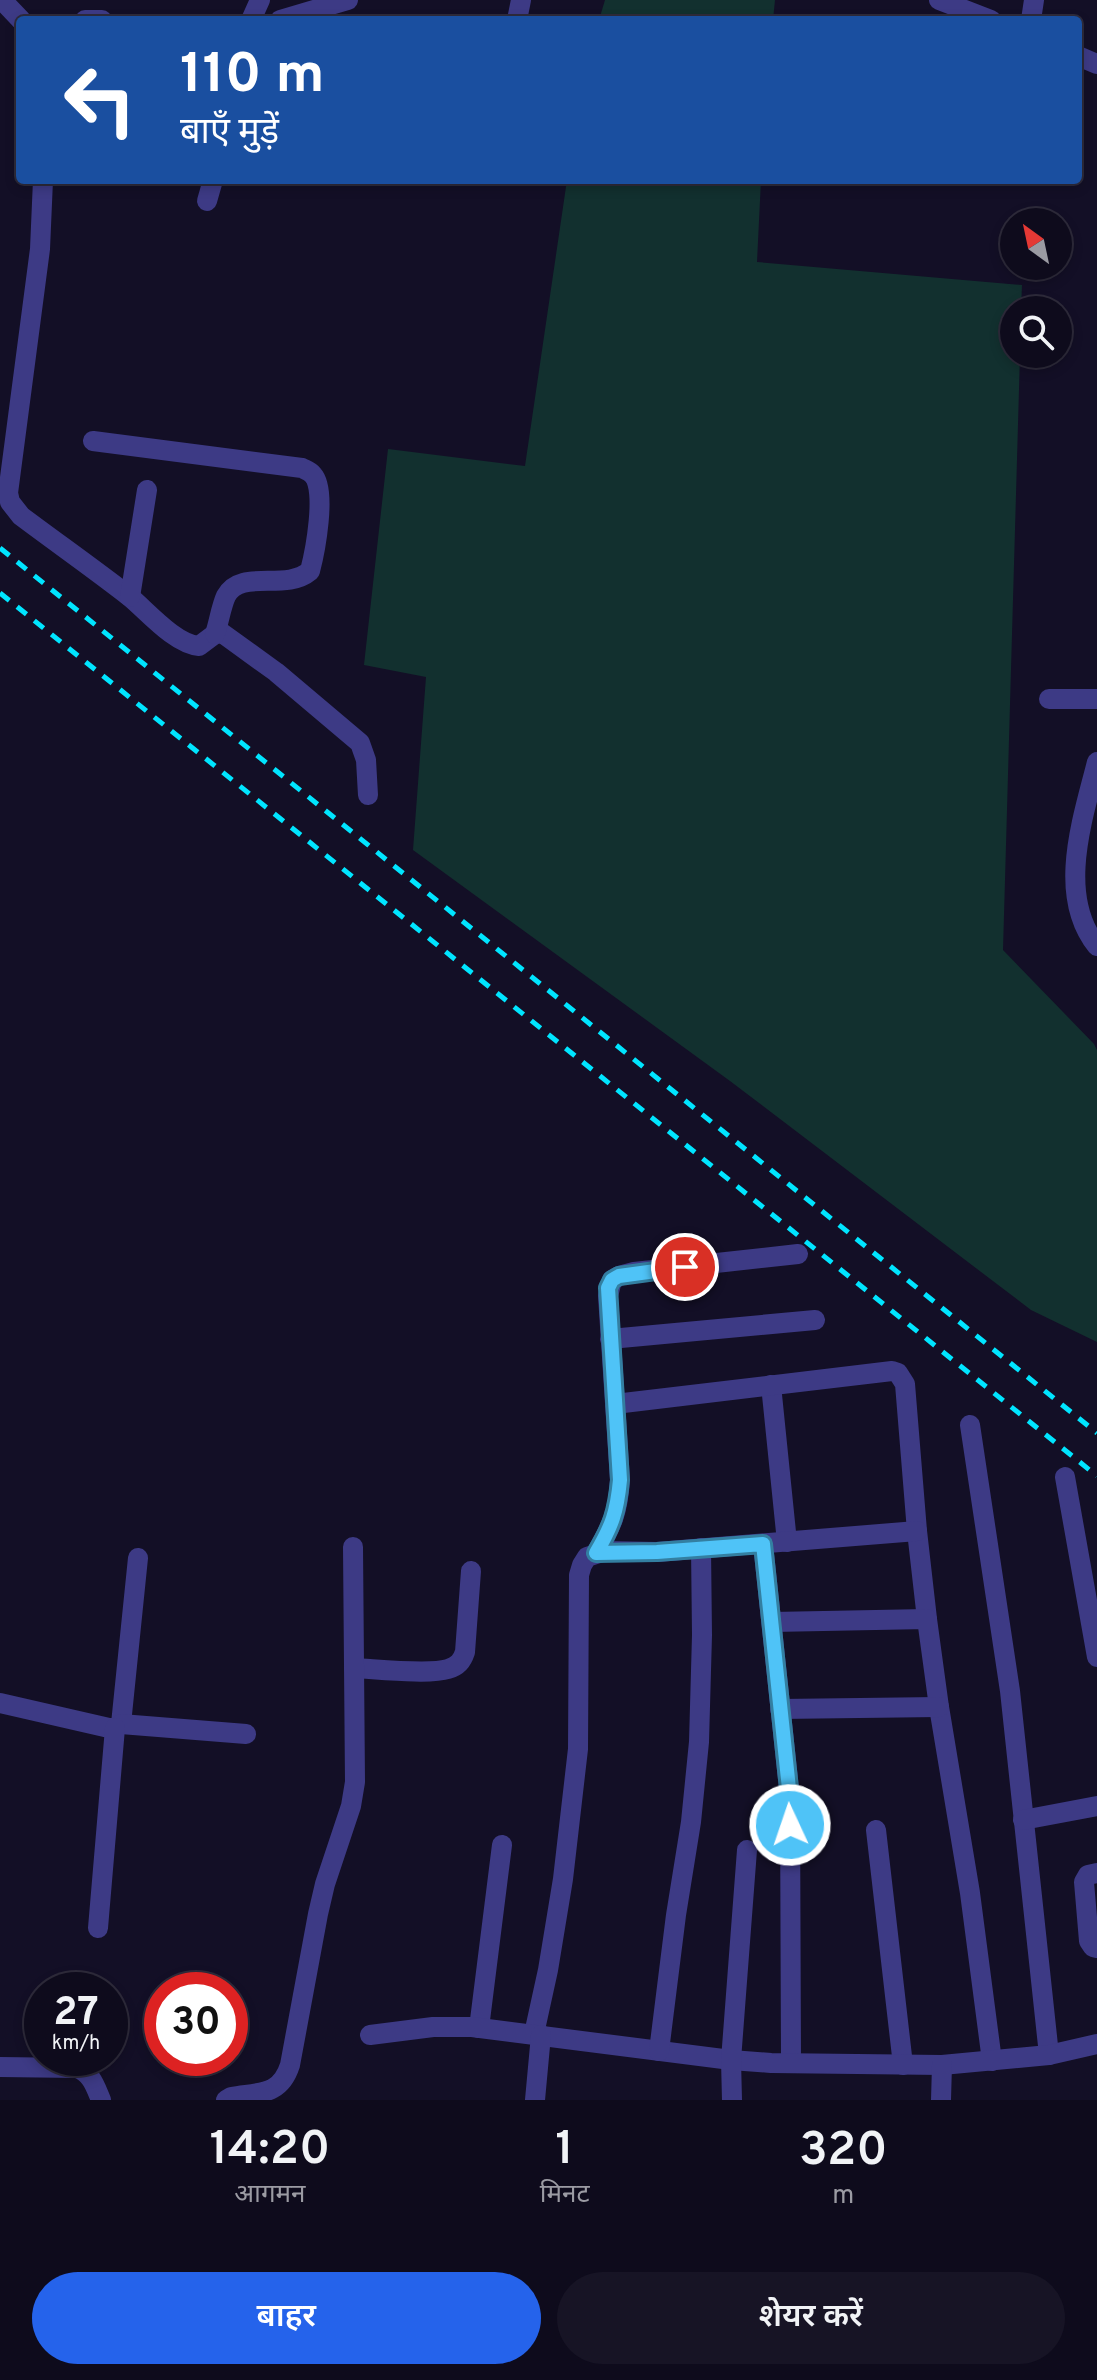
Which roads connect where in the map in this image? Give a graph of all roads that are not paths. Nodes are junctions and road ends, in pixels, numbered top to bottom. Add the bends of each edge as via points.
1 (2, 0) edge
2 (348, 0) edge
3 (939, 0) edge
4 (17, 16) edge
5 (294, 16) edge
6 (981, 16) edge
7 (43, 184) edge
8 (212, 184) edge
9 (207, 201) dead end
10 (93, 441) dead end
11 (147, 490) dead end
12 (130, 597) junction
13 (215, 634) junction
14 (1049, 699) dead end
15 (1097, 699) edge
16 (1097, 762) edge
17 (368, 795) dead end
18 (1094, 937) edge
19 (798, 1254) dead end
20 (815, 1320) dead end
21 (610, 1339) junction
22 (771, 1385) junction
23 (615, 1404) junction
24 (970, 1425) dead end
25 (1065, 1477) dead end
26 (917, 1531) junction
27 (787, 1542) junction
28 (763, 1544) junction
29 (353, 1547) dead end
30 (701, 1548) junction
31 (596, 1553) junction
32 (138, 1558) dead end
33 (471, 1571) dead end
34 (927, 1619) junction
35 (772, 1622) junction
36 (1097, 1657) edge
37 (354, 1668) junction
38 (0, 1703) edge
39 (939, 1707) junction
40 (780, 1709) junction
41 (118, 1726) junction
42 (246, 1734) dead end
43 (1097, 1806) edge
44 (1023, 1820) junction
45 (876, 1830) dead end
46 (502, 1845) dead end
47 (747, 1850) dead end
48 (1097, 1873) edge
49 (98, 1928) dead end
50 (1097, 1948) edge
51 (479, 2028) junction
52 (537, 2034) junction
53 (370, 2035) dead end
54 (1097, 2044) edge
55 (659, 2051) junction
56 (1049, 2055) junction
57 (731, 2060) junction
58 (992, 2061) junction
59 (791, 2063) junction
60 (903, 2065) junction
61 (942, 2065) junction
62 (0, 2067) edge
63 (101, 2100) edge
64 (226, 2100) edge
65 (535, 2100) edge
66 (732, 2100) edge
67 (941, 2100) edge

1 - 4 street
2 - 5 street
3 - 6 street
7 - 12 street via 40,249 8,493 21,516
8 - 9 street
10 - 13 street via 312,472 319,500 310,571 293,581 254,581 231,589
11 - 12 street
12 - 13 street via 188,644 199,646
13 - 17 street via 239,644 355,737 364,750
14 - 15 street
16 - 18 street via 1076,858 1078,901
19 - 21 street via 619,1276 608,1288
20 - 21 street
21 - 23 street
22 - 23 street
22 - 26 street via 898,1373 905,1384
22 - 27 street
23 - 31 street via 618,1507
24 - 44 street via 1010,1691
25 - 36 street
26 - 27 street
26 - 34 street
27 - 28 street
28 - 30 street
28 - 35 street
29 - 37 street
30 - 31 street
30 - 55 street via 699,1742
31 - 52 street via 587,1557 579,1575 578,1749
32 - 41 street
33 - 37 street via 461,1662 437,1671
34 - 35 street
34 - 39 street
35 - 40 street
37 - 64 street via 355,1782 318,1914 286,2079 272,2089
38 - 41 street
39 - 40 street
39 - 58 street
40 - 59 street via 790,1798
41 - 42 street
41 - 49 street
43 - 44 street
44 - 56 street
45 - 60 street
46 - 51 street
47 - 57 street
48 - 50 street via 1084,1882 1089,1941
51 - 52 street
51 - 53 street
52 - 55 street
52 - 65 street
54 - 56 street
55 - 57 street
56 - 58 street
57 - 59 street
57 - 66 street
58 - 61 street
59 - 60 street
60 - 61 street
61 - 67 street
62 - 63 street via 77,2068 91,2078

